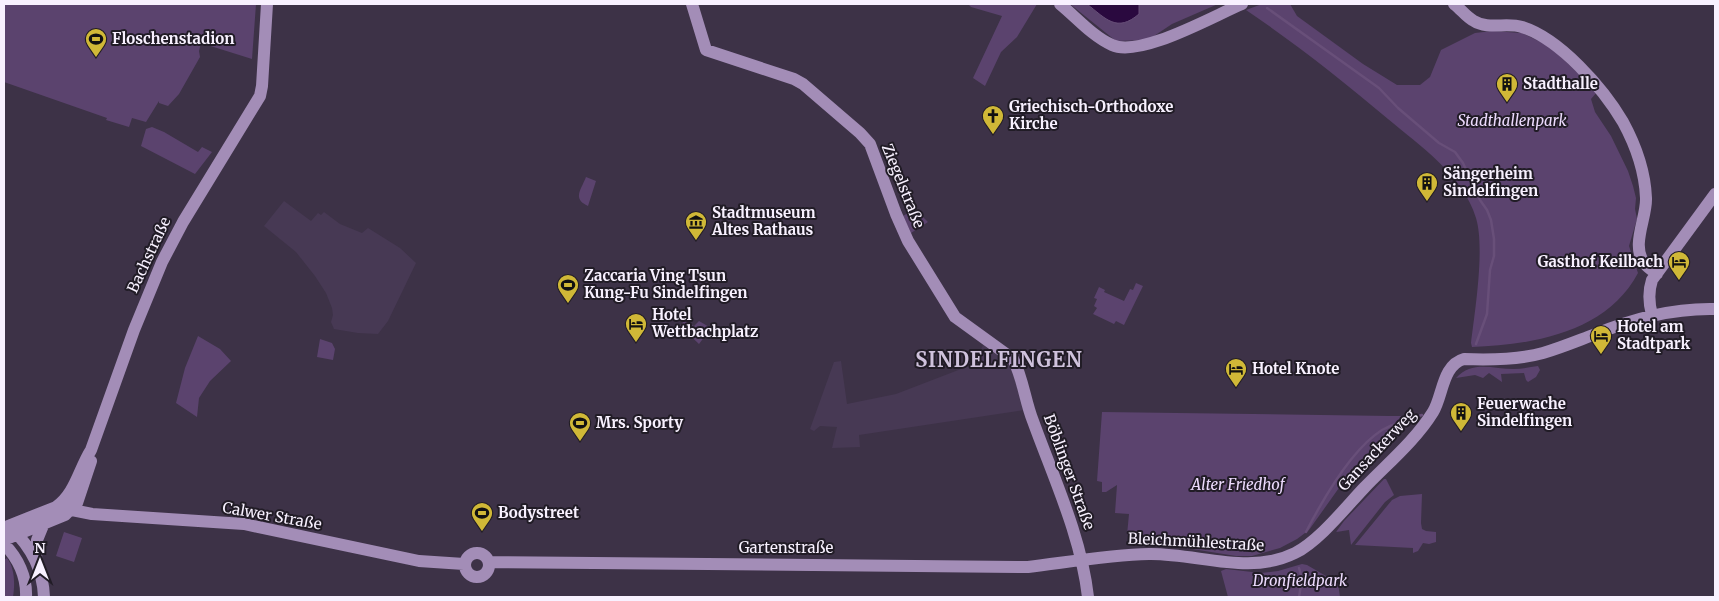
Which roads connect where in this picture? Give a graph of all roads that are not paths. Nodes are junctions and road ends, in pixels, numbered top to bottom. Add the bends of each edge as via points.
1 (267, 4) edge
2 (692, 4) edge
3 (1060, 4) edge
4 (1242, 4) edge
5 (1454, 4) edge
6 (1715, 194) edge
7 (1657, 274) junction
8 (1715, 309) edge
9 (1652, 315) junction
10 (1013, 359) joint
11 (67, 506) junction
12 (44, 523) junction
13 (8, 529) edge
14 (4, 540) edge
15 (4, 544) edge
16 (1306, 546) joint
17 (36, 559) junction
18 (1081, 559) junction
19 (489, 562) junction
20 (464, 564) junction
21 (26, 597) edge
22 (44, 597) edge
23 (1088, 597) edge

1 - 11 main road, Bachstraße via 262,86 256,104 219,161 162,262 91,450 91,465 78,503
2 - 10 main road, Ziegelstraße via 706,50 803,84 870,144 908,241 955,317
3 - 4 main road via 1103,40 1125,48 1158,41
5 - 7 main road via 1476,22 1517,25 1557,46 1606,98 1623,122 1641,166 1646,204 1640,253
6 - 7 main road
7 - 9 main road via 1650,286
8 - 9 main road via 1686,309
9 - 16 main road, Gansackerweg via 1542,354 1464,359 1454,363 1436,407 1421,428
10 - 18 main road, Böblinger Straße
11 - 12 main road via 65,515
11 - 13 main road via 56,507
11 - 20 main road, Calwer Straße via 104,515 244,524 420,561
12 - 13 main road
12 - 17 main road via 36,540
13 - 14 main road
13 - 17 main road via 24,542
15 - 21 main road via 20,567
16 - 18 main road, Bleichmühlestraße via 1283,558 1257,564 1151,554
17 - 22 main road
18 - 19 main road, Gartenstraße via 1028,567
18 - 23 main road, Böblinger Straße
19 - 20 main road via 483,554 475,553 468,556
19 - 20 main road via 486,573 476,578 466,572

